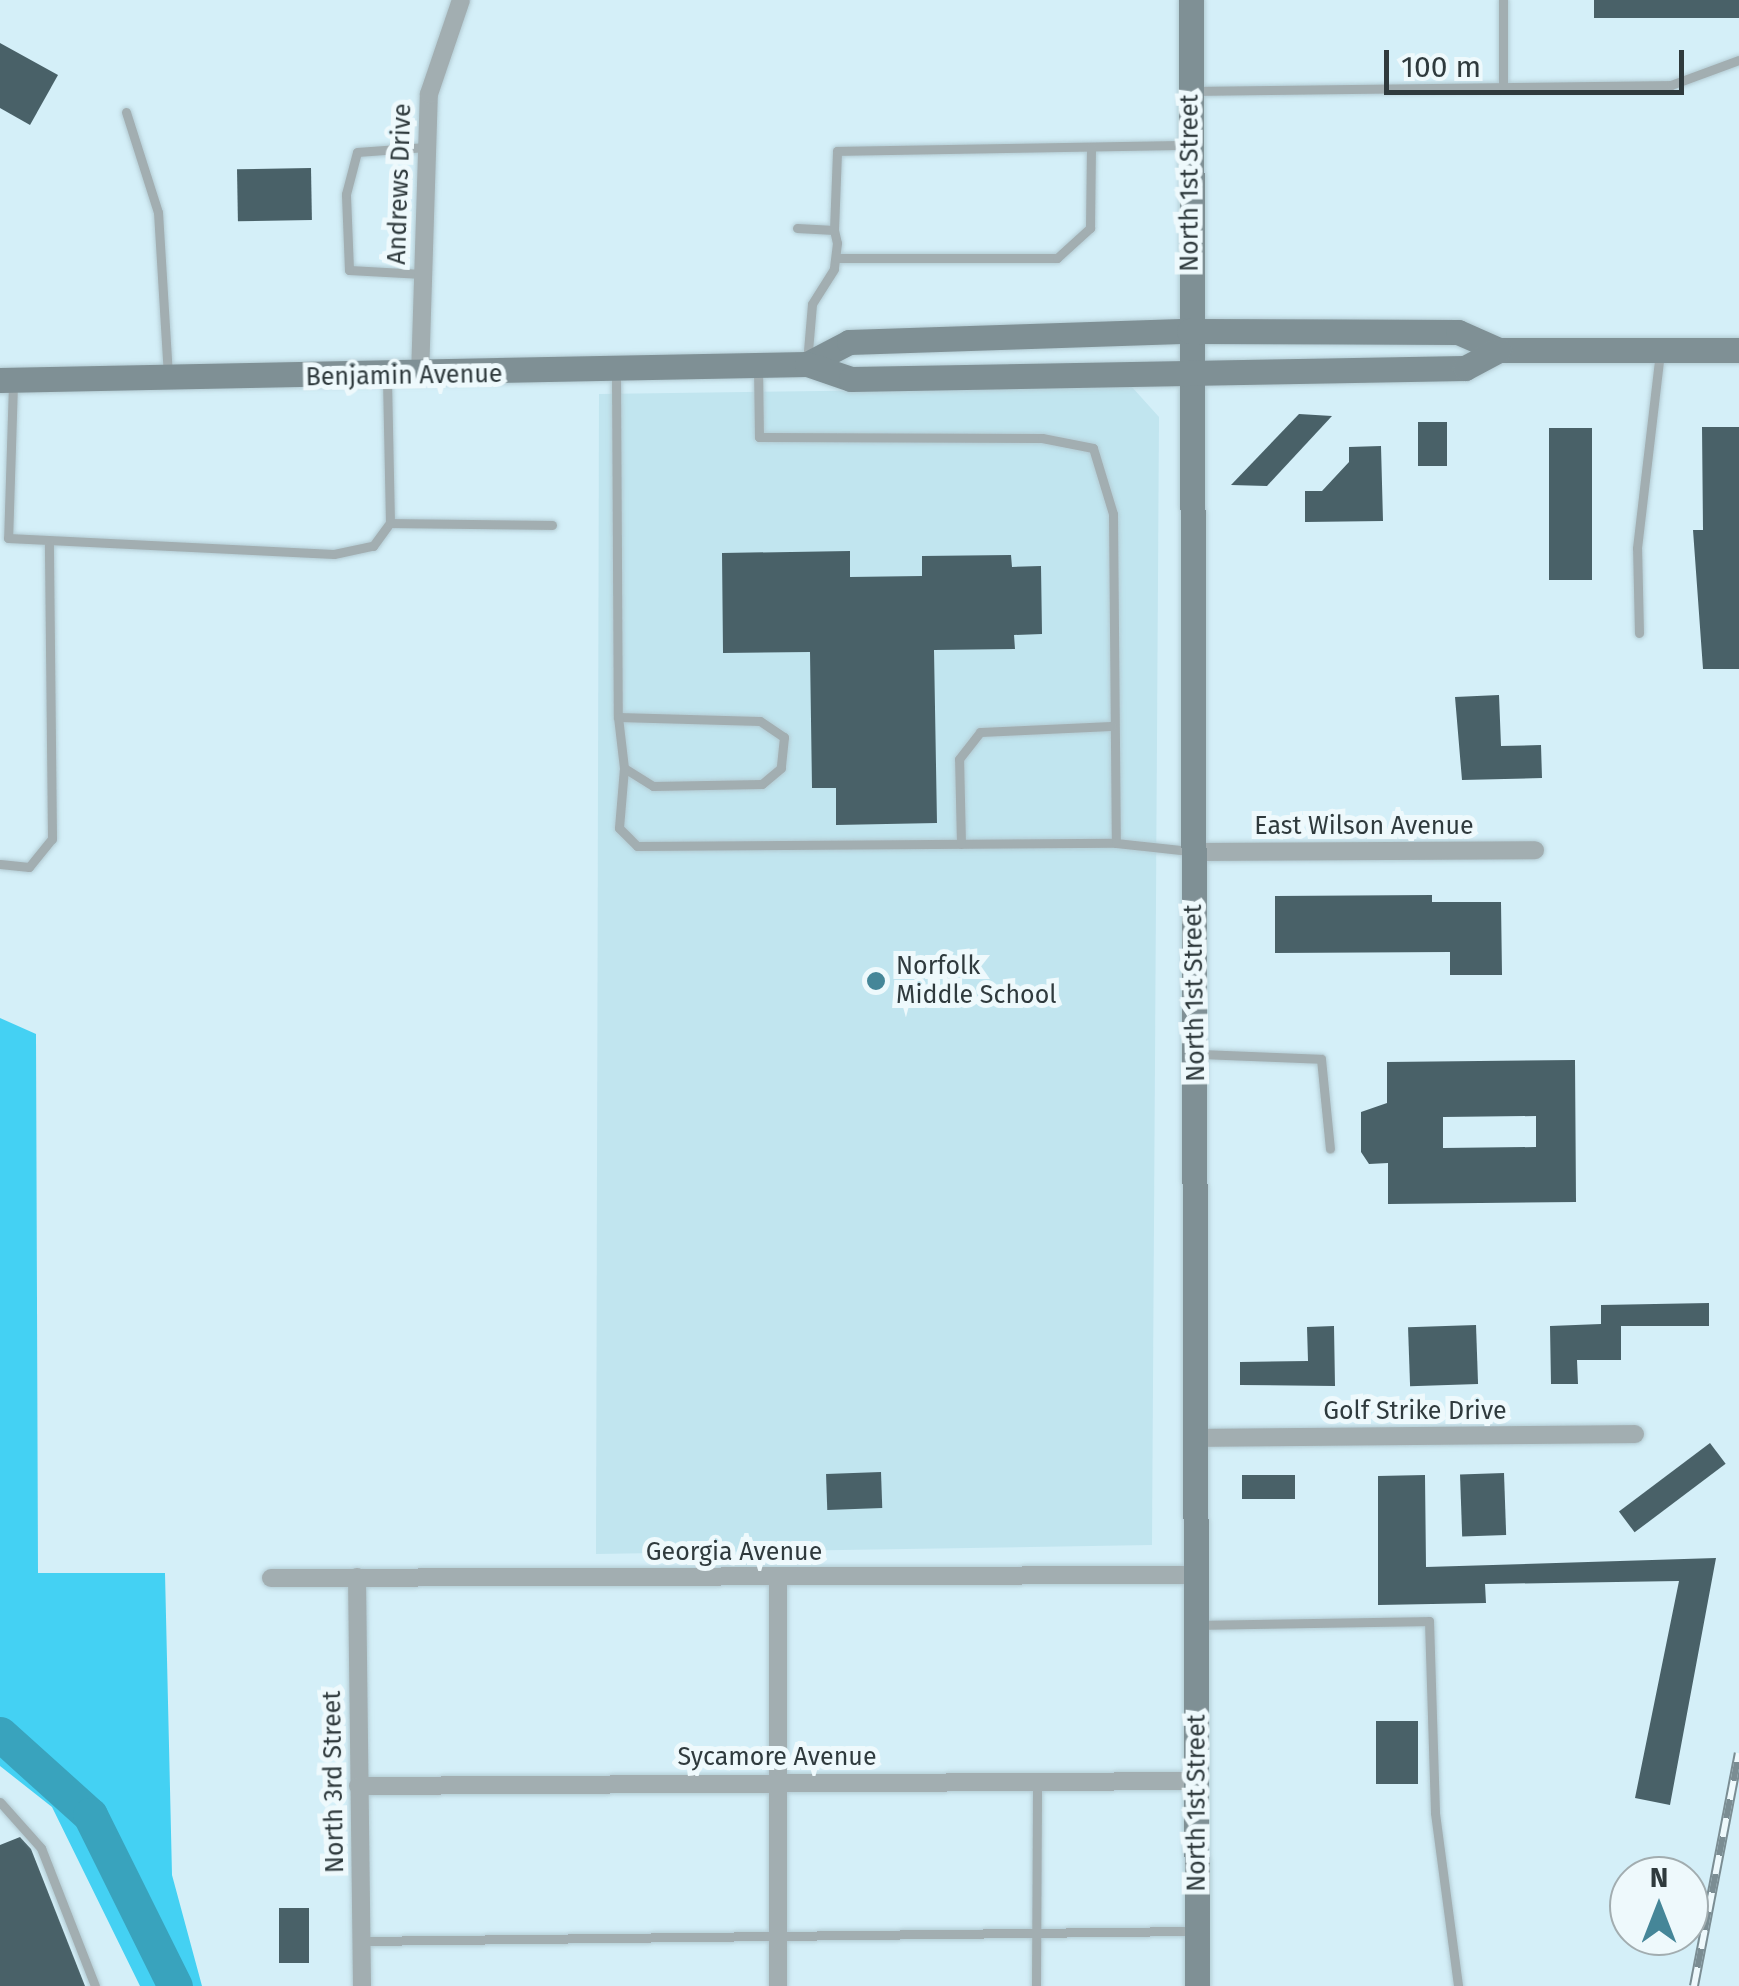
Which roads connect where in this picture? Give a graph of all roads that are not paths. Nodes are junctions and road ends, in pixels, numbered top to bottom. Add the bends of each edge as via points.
1 (461, 0) edge
2 (1191, 0) edge
3 (1503, 0) edge
4 (1739, 60) edge
5 (1503, 87) junction
6 (1191, 90) junction
7 (126, 112) dead end
8 (1191, 145) junction
9 (1091, 146) junction
10 (426, 147) junction
11 (797, 228) dead end
12 (834, 230) junction
13 (836, 258) junction
14 (422, 274) junction
15 (1189, 331) junction
16 (1661, 348) junction
17 (1499, 350) junction
18 (1739, 350) edge
19 (807, 364) junction
20 (758, 366) junction
21 (1189, 369) junction
22 (616, 373) junction
23 (386, 376) junction
24 (420, 376) junction
25 (168, 378) junction
26 (7, 380) edge
27 (5, 476) edge
28 (390, 523) junction
29 (552, 525) dead end
30 (4, 540) edge
31 (49, 545) junction
32 (1639, 633) dead end
33 (618, 717) junction
34 (1112, 726) junction
35 (624, 768) junction
36 (1116, 843) junction
37 (961, 844) junction
38 (1535, 850) dead end
39 (1194, 852) junction
40 (0, 864) edge
41 (1196, 1054) junction
42 (1330, 1148) dead end
43 (1634, 1434) dead end
44 (1196, 1438) junction
45 (1196, 1575) junction
46 (357, 1577) junction
47 (778, 1577) junction
48 (271, 1578) dead end
49 (1197, 1624) junction
50 (1037, 1781) junction
51 (1198, 1781) junction
52 (777, 1782) junction
53 (358, 1786) junction
54 (0, 1802) edge
55 (1197, 1931) junction
56 (1036, 1935) junction
57 (361, 1941) junction
58 (778, 1942) junction
59 (96, 1986) edge
60 (362, 1986) edge
61 (778, 1986) edge
62 (1036, 1986) edge
63 (1197, 1986) edge
64 (1458, 1986) edge

1 - 10 street, Andrews Drive via 428,94
2 - 6 main road, North 1st Street
3 - 5 lane
4 - 5 lane via 1671,85
5 - 6 lane
6 - 8 main road, North 1st Street
7 - 25 lane via 158,212
8 - 9 lane
8 - 15 main road, North 1st Street
9 - 12 lane via 837,150
9 - 13 lane via 1090,228 1056,258
10 - 14 street, Andrews Drive
10 - 14 lane via 357,152 346,194 349,270
11 - 12 lane
12 - 13 lane
13 - 19 lane via 812,304
14 - 24 street, Andrews Drive
15 - 17 main road, Benjamin Avenue via 1458,332
15 - 19 main road, Benjamin Avenue via 849,342
15 - 21 main road, North 1st Street
16 - 17 main road
16 - 18 main road
16 - 32 lane via 1636,548
17 - 21 main road, Benjamin Avenue via 1465,368
19 - 20 main road, Benjamin Avenue
19 - 21 main road, Benjamin Avenue via 851,378
20 - 22 main road, Benjamin Avenue
20 - 34 lane via 759,438 1042,438 1093,448 1113,514
21 - 39 main road, North 1st Street
22 - 24 main road, Benjamin Avenue
22 - 33 lane
23 - 24 main road, Benjamin Avenue
23 - 25 main road, Benjamin Avenue
23 - 28 lane
25 - 26 main road, Benjamin Avenue
26 - 27 lane
27 - 30 lane
28 - 29 lane
28 - 31 lane via 373,546 334,554
30 - 31 lane
31 - 40 lane via 52,839 28,867
33 - 35 lane
33 - 35 lane via 760,721 784,737 781,768 762,784 677,789
34 - 36 lane
34 - 37 lane via 980,732 959,759
35 - 37 lane via 618,828 637,846
36 - 37 lane
36 - 39 lane
38 - 39 street, East Wilson Avenue
39 - 41 main road, North 1st Street
41 - 42 lane via 1320,1059
41 - 44 main road, North 1st Street
43 - 44 street, Golf Strike Drive
44 - 45 main road, North 1st Street
45 - 47 street, Georgia Avenue
45 - 49 main road, North 1st Street
46 - 47 street, Georgia Avenue
46 - 48 street, Georgia Avenue
46 - 53 street, North 3rd Street
47 - 52 street
49 - 51 main road, North 1st Street
49 - 64 lane via 1429,1621 1436,1812
50 - 51 street, Sycamore Avenue
50 - 52 street, Sycamore Avenue
50 - 56 lane
51 - 55 main road, North 1st Street
52 - 53 street, Sycamore Avenue
52 - 58 street
53 - 57 street, North 3rd Street
54 - 59 lane via 41,1848
55 - 56 lane
55 - 63 main road, North 1st Street
56 - 58 lane
56 - 62 lane
57 - 58 lane
57 - 60 street, North 3rd Street
58 - 61 street

